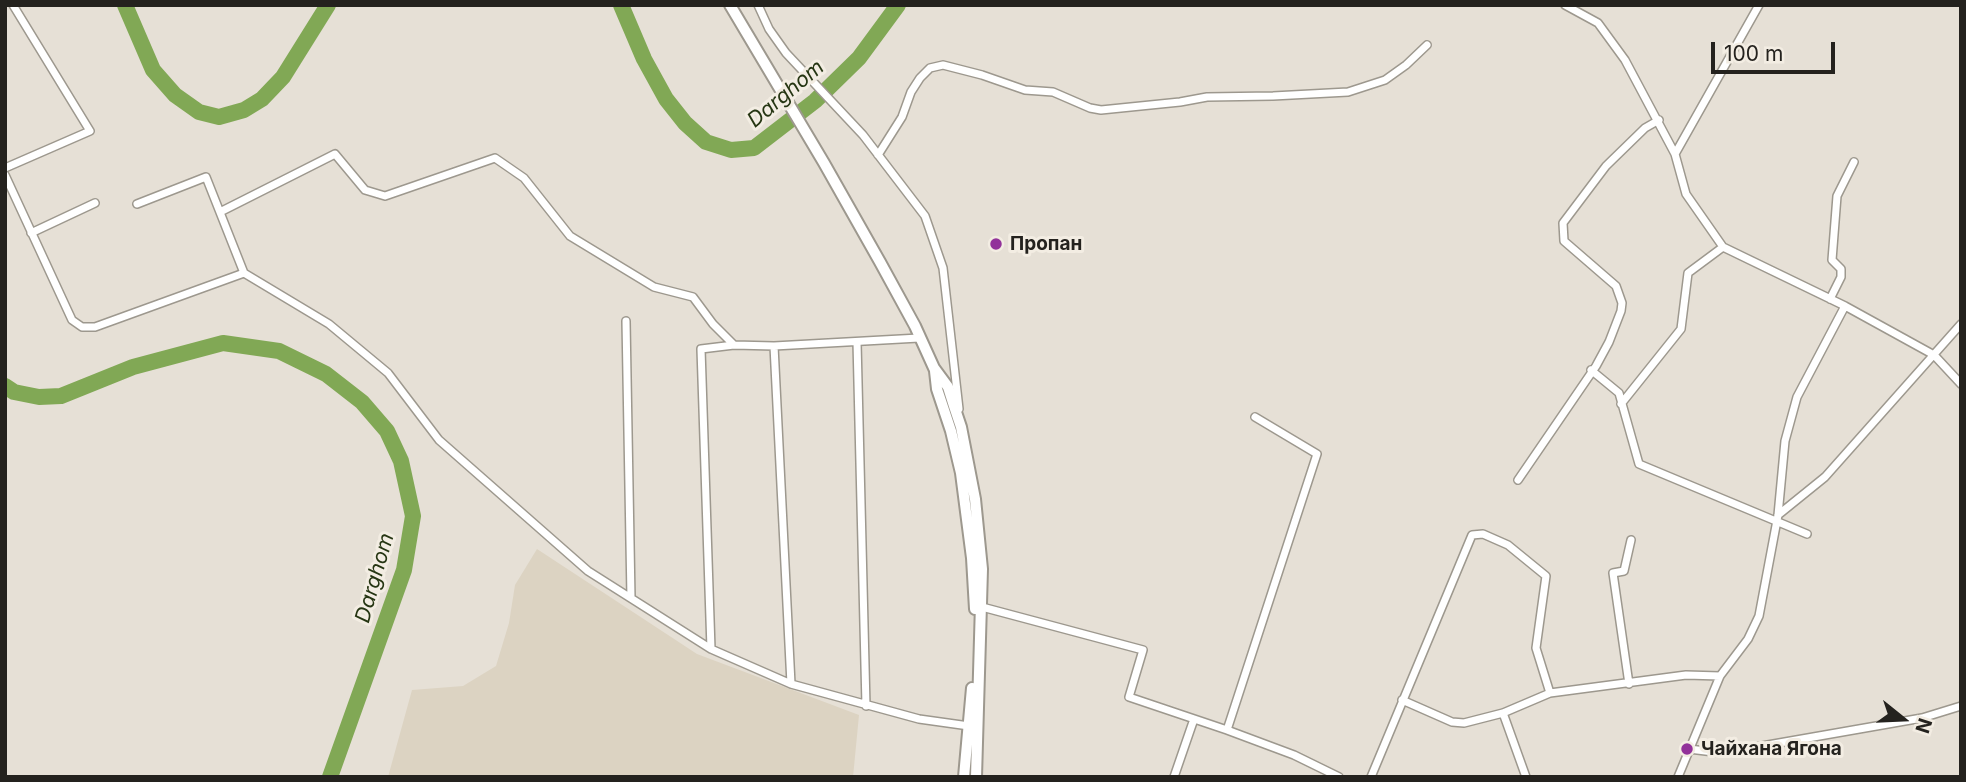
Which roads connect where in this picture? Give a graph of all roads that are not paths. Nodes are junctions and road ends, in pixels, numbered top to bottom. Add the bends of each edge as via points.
1 (13, 5) edge
2 (730, 5) edge
3 (758, 5) edge
4 (1565, 5) edge
5 (1759, 5) edge
6 (1427, 45) dead end
7 (1659, 120) junction
8 (1675, 154) junction
9 (878, 155) junction
10 (1854, 162) dead end
11 (5, 168) edge
12 (5, 175) edge
13 (95, 203) dead end
14 (136, 204) dead end
15 (220, 212) junction
16 (32, 233) junction
17 (1723, 247) junction
18 (244, 273) junction
19 (1830, 299) junction
20 (1845, 306) junction
21 (626, 321) dead end
22 (1961, 324) edge
23 (919, 338) junction
24 (857, 342) junction
25 (734, 345) junction
26 (774, 346) junction
27 (1934, 355) junction
28 (934, 368) junction
29 (1591, 370) junction
30 (1961, 384) edge
31 (1621, 404) junction
32 (1255, 417) dead end
33 (961, 427) junction
34 (1518, 480) dead end
35 (1777, 518) junction
36 (1807, 534) dead end
37 (1631, 540) dead end
38 (631, 598) junction
39 (982, 607) junction
40 (711, 649) junction
41 (1720, 676) junction
42 (791, 684) junction
43 (1629, 684) junction
44 (1550, 693) junction
45 (1402, 700) junction
46 (866, 706) junction
47 (1961, 706) edge
48 (1503, 713) junction
49 (1194, 719) junction
50 (969, 726) junction
51 (1227, 730) junction
52 (1689, 749) junction
53 (964, 777) edge
54 (976, 777) edge
55 (1174, 777) edge
56 (1339, 777) edge
57 (1371, 777) edge
58 (1526, 777) edge
59 (1678, 777) edge

1 - 11 street via 90,131
2 - 23 main road via 824,163
3 - 9 street via 786,53
4 - 7 street via 1606,32
5 - 8 street
6 - 9 street via 1385,80 1348,92 1206,97 1101,110 1053,92 1025,90 943,65 930,68 920,78
7 - 8 street
7 - 29 street via 1606,166 1563,223 1564,241 1616,286 1622,303 1609,342
8 - 17 street via 1686,194
9 - 33 street via 925,216 943,268
10 - 19 street via 1837,196 1832,260 1841,269 1841,277
12 - 16 street
13 - 16 street
14 - 15 street via 206,177
15 - 18 street
15 - 25 street via 335,154 365,190 385,196 495,158 524,178 570,236 654,287 693,298
16 - 18 street via 72,320 82,327 95,327
17 - 19 street
17 - 31 street via 1688,273 1681,329
18 - 38 street via 329,324 388,373 439,440 588,571
19 - 20 street
20 - 27 street
20 - 35 street via 1797,397 1785,441
21 - 38 street
22 - 27 street
23 - 24 street
23 - 28 main road
24 - 26 street
24 - 46 street
25 - 26 street
25 - 40 street via 701,349
26 - 42 street
27 - 30 street
27 - 35 street via 1825,477
28 - 33 main road via 948,387
28 - 50 main road via 961,473 972,558 976,611
29 - 31 street via 1619,393
29 - 34 street
31 - 35 street via 1639,464
32 - 51 street via 1317,454
33 - 39 main road via 975,499
35 - 36 street
35 - 41 street via 1759,616
37 - 43 street via 1624,571 1613,573
38 - 40 street
39 - 49 street via 1143,650 1129,697
39 - 54 main road
40 - 42 street
41 - 43 street via 1686,675
41 - 52 street
42 - 46 street
43 - 44 street
44 - 45 street via 1536,648 1546,576 1508,545 1472,534
44 - 48 street
45 - 48 street via 1452,722
45 - 57 street
46 - 50 street
47 - 52 street via 1922,718 1736,751
48 - 58 street
49 - 51 street
49 - 55 street
50 - 53 main road
51 - 56 street
52 - 59 street

